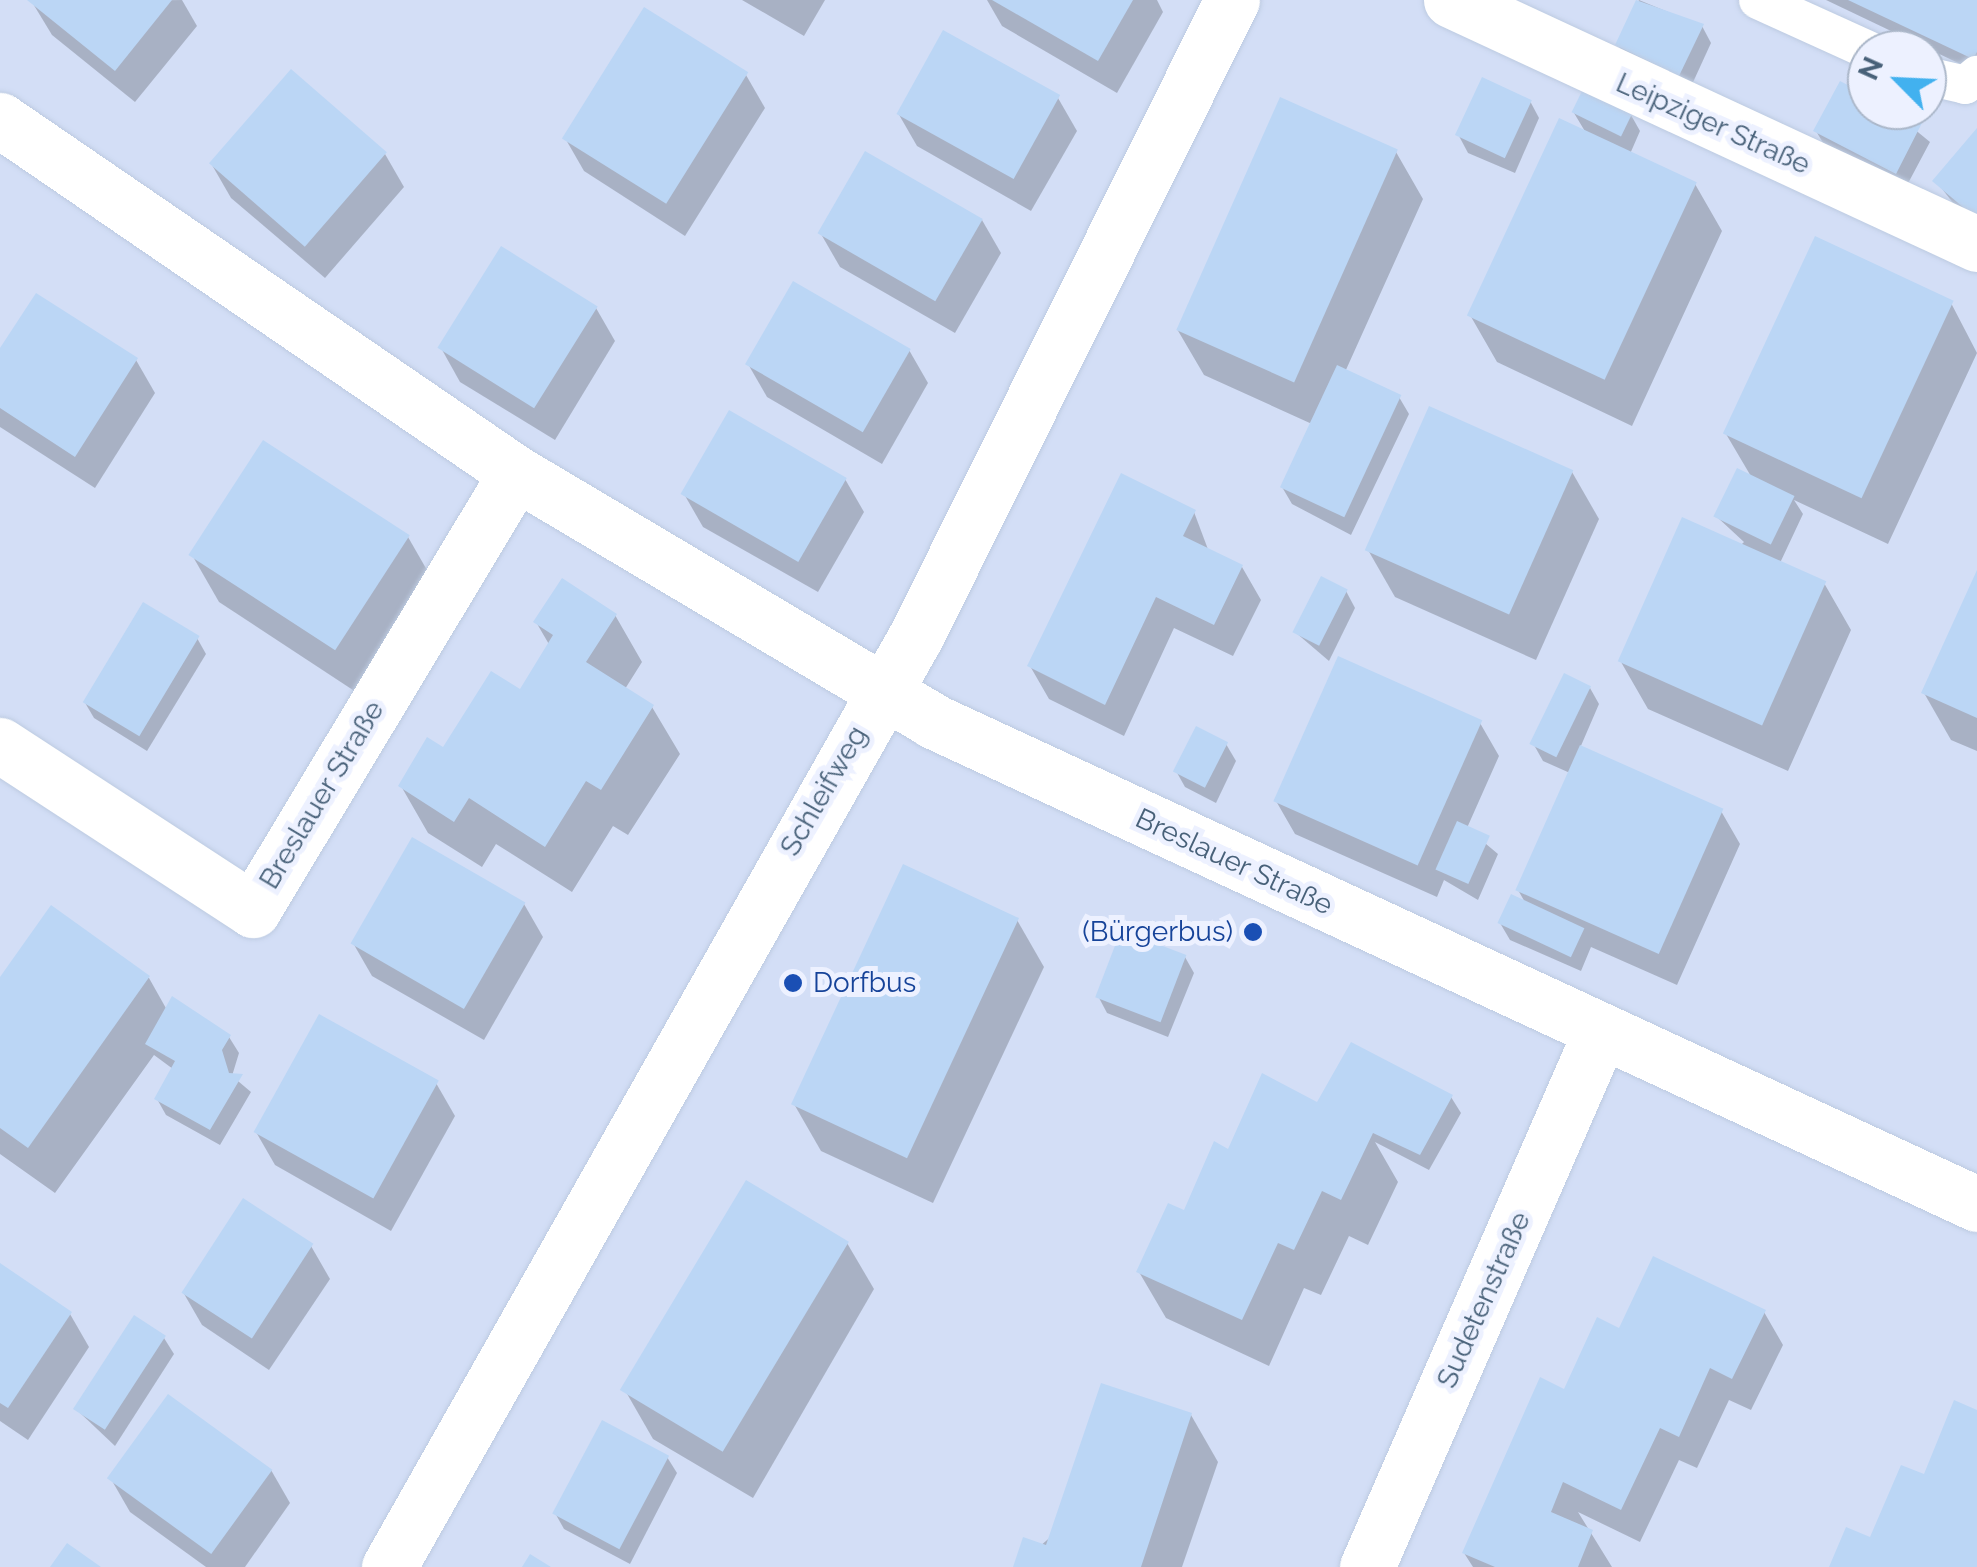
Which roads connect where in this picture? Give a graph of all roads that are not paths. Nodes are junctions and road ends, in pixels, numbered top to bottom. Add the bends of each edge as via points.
1 (1232, 0) edge
2 (1451, 0) edge
3 (1758, 0) edge
4 (1847, 40) edge
5 (1977, 76) edge
6 (1947, 81) edge
7 (8, 148) edge
8 (1977, 244) edge
9 (516, 473) junction
10 (883, 689) junction
11 (0, 745) edge
12 (1600, 1034) junction
13 (1977, 1204) edge
14 (388, 1567) edge
15 (1368, 1567) edge

1 - 10 street, Schleifweg via 1068,343
2 - 8 street, Leipziger Straße
3 - 4 lane
5 - 6 lane via 1965,85
7 - 9 street, Breslauer Straße
9 - 10 street, Breslauer Straße
9 - 11 street, Breslauer Straße via 252,910
10 - 12 street, Breslauer Straße via 932,721
10 - 14 street, Schleifweg
12 - 13 street, Breslauer Straße
12 - 15 street, Sudetenstraße

